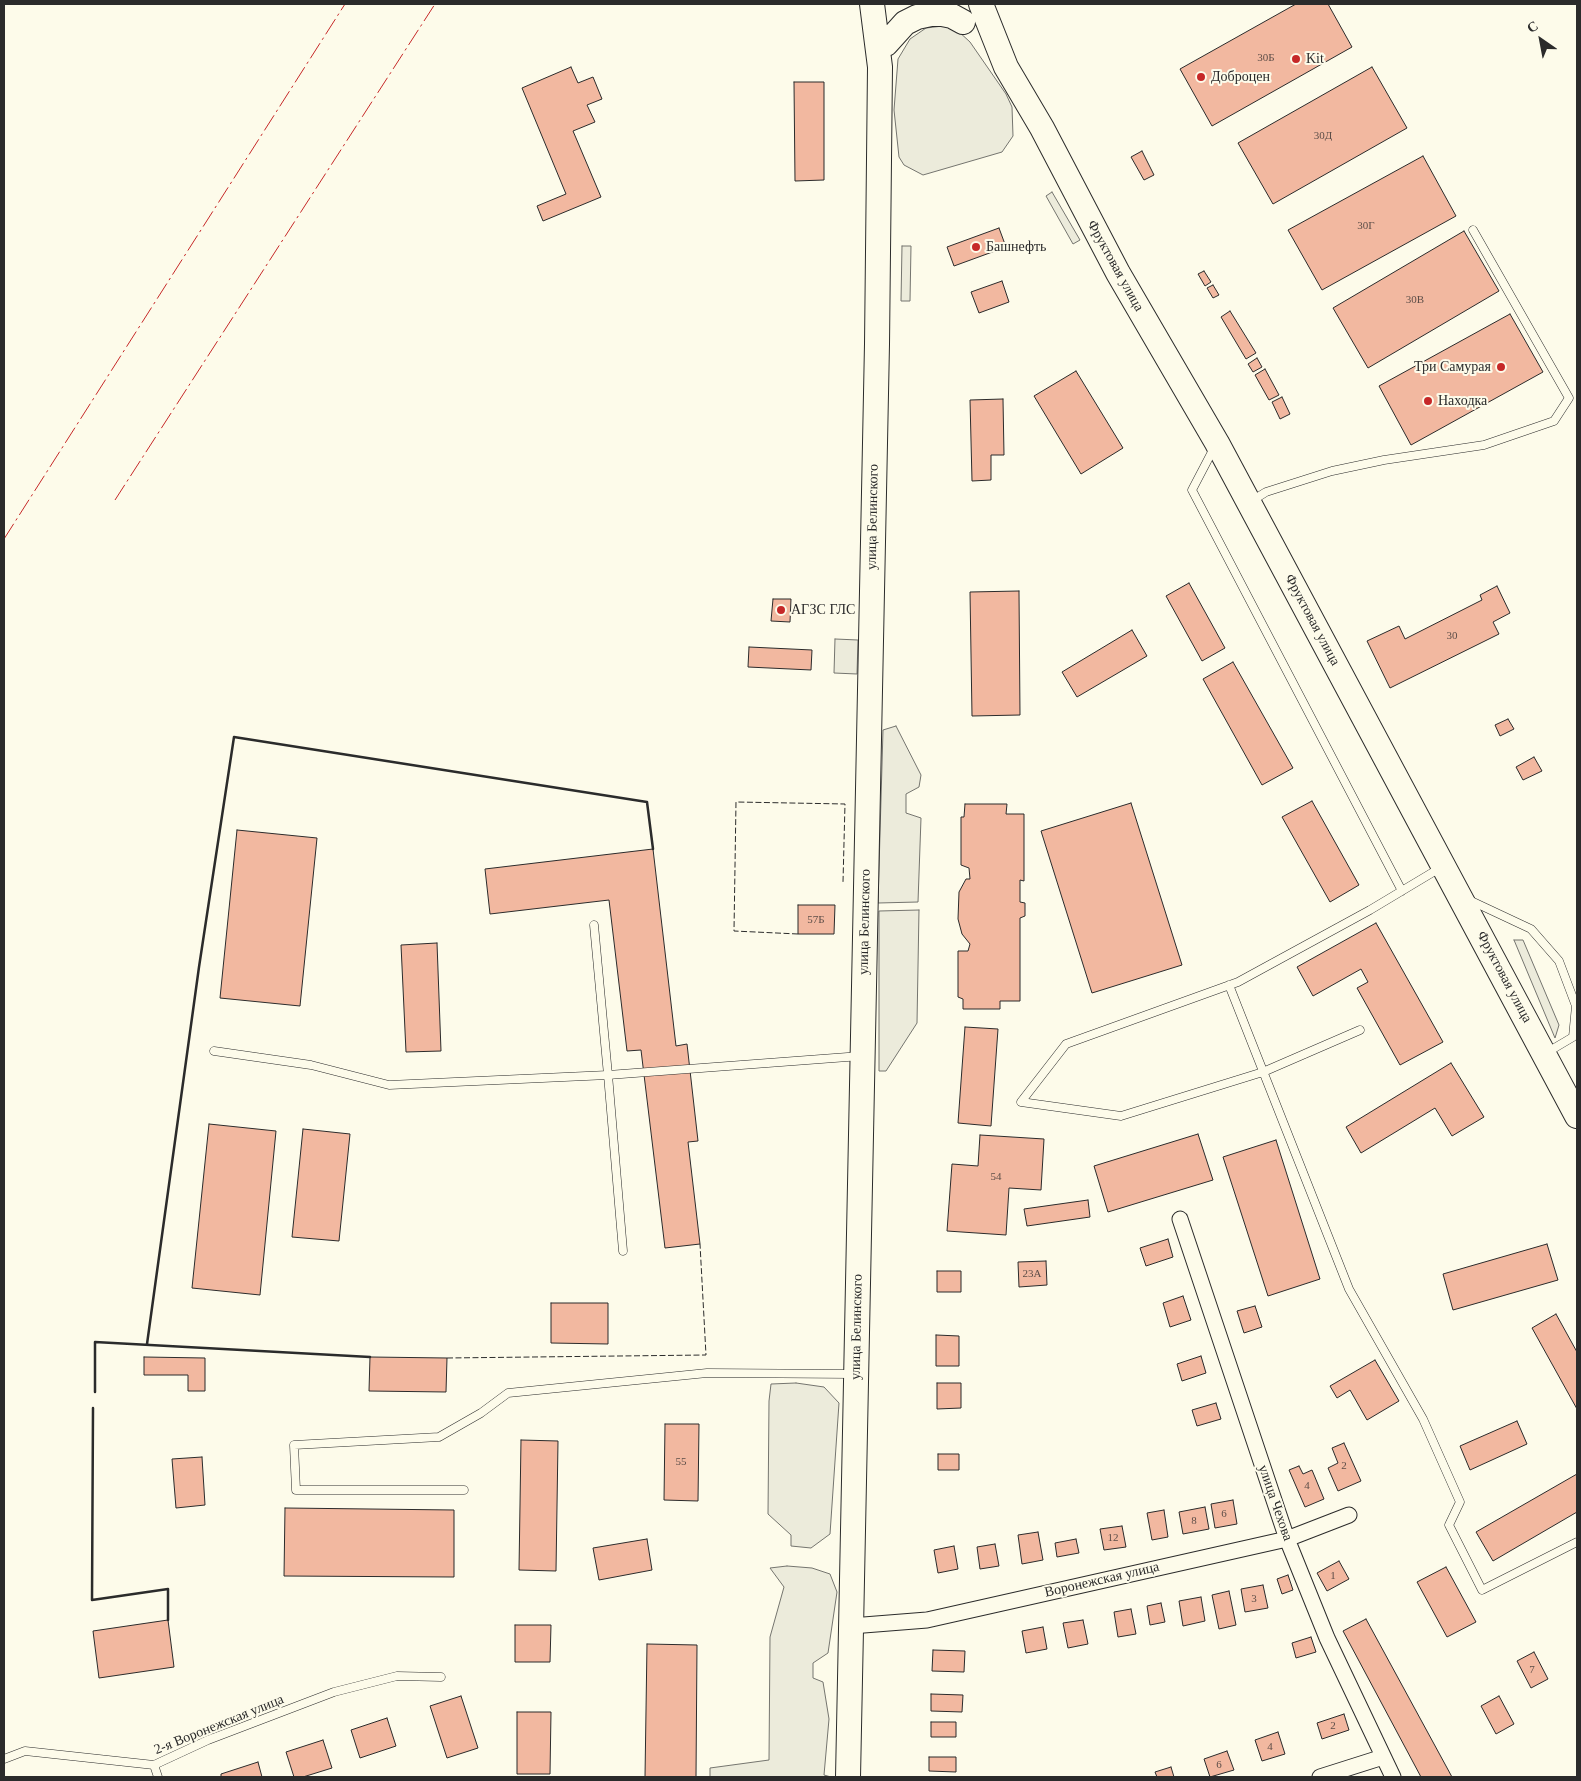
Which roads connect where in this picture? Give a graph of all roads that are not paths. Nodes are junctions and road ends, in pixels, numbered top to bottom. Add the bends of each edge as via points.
1 (872, 4) edge
2 (908, 4) edge
3 (946, 4) edge
4 (981, 4) edge
5 (963, 22) junction
6 (886, 44) junction
7 (880, 67) junction
8 (1006, 68) junction
9 (1472, 230) dead end
10 (1217, 444) junction
11 (1248, 503) junction
12 (1444, 866) junction
13 (1402, 891) junction
14 (1460, 895) junction
15 (594, 925) dead end
16 (1229, 984) junction
17 (1360, 1030) dead end
18 (214, 1051) dead end
19 (1544, 1054) junction
20 (863, 1056) junction
21 (1263, 1072) junction
22 (608, 1075) junction
23 (1577, 1116) edge
24 (1180, 1219) dead end
25 (623, 1251) dead end
26 (856, 1374) junction
27 (464, 1490) dead end
28 (1349, 1515) dead end
29 (1287, 1539) junction
30 (1577, 1542) edge
31 (851, 1626) junction
32 (441, 1678) dead end
33 (1383, 1757) junction
34 (4, 1759) edge
35 (154, 1765) junction
36 (158, 1777) edge
37 (848, 1777) edge
38 (1320, 1777) edge
39 (1393, 1777) edge

1 - 7 main road, улица Белинского
2 - 6 main road, улица Белинского
3 - 5 main road
4 - 8 main road
5 - 6 main road via 942,14 917,17 905,23
5 - 8 main road
6 - 7 main road, улица Белинского
7 - 20 main road, улица Белинского
8 - 10 main road, Фруктовая улица via 1042,128 1118,273
9 - 11 lane via 1570,398 1554,420 1484,445 1332,471 1266,492
10 - 11 main road, Фруктовая улица
10 - 13 lane via 1192,490
11 - 12 main road, Фруктовая улица
12 - 13 lane
12 - 14 main road, Фруктовая улица
13 - 16 lane
14 - 19 main road, Фруктовая улица
14 - 19 lane via 1531,929 1559,961 1576,1006 1573,1038
15 - 22 lane
16 - 21 lane
16 - 21 lane via 1066,1044 1021,1102 1121,1116
17 - 21 lane
18 - 22 lane via 312,1066 389,1085
19 - 23 main road, Фруктовая улица
20 - 22 lane
20 - 26 main road, улица Белинского
21 - 30 lane via 1349,1289 1423,1419 1460,1502 1448,1525 1482,1590
22 - 25 lane
24 - 29 street, улица Чехова
26 - 27 lane via 708,1374 508,1392 481,1413 439,1437 294,1445 296,1490
26 - 31 main road, улица Белинского
28 - 29 street, Воронежская улица
29 - 31 street, Воронежская улица via 926,1620
29 - 33 street, улица Чехова via 1327,1638
31 - 37 main road, улица Белинского
32 - 35 lane, 2-я Воронежская улица via 397,1676 334,1692 208,1740
33 - 38 street
33 - 39 street, улица Чехова
34 - 35 lane, 2-я Воронежская улица via 25,1751
35 - 36 lane

